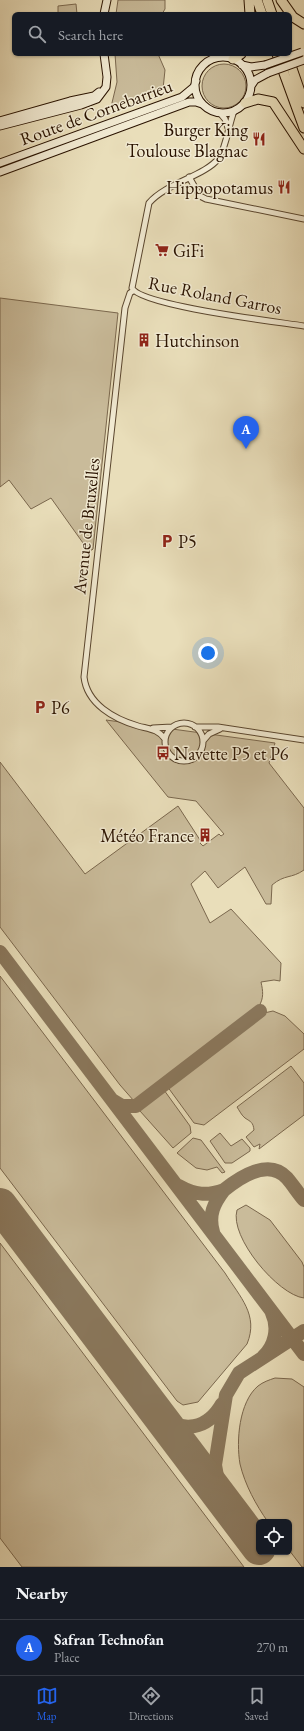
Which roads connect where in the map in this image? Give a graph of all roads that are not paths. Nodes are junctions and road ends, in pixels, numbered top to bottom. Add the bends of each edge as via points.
1 (107, 0) edge
2 (249, 0) edge
3 (257, 0) edge
4 (267, 0) edge
5 (281, 0) edge
6 (104, 12) edge
7 (250, 12) edge
8 (261, 12) edge
9 (271, 12) edge
10 (289, 12) edge
11 (292, 16) edge
12 (304, 24) edge
13 (303, 51) edge
14 (292, 55) edge
15 (104, 56) edge
16 (278, 56) edge
17 (288, 56) edge
18 (290, 56) edge
19 (237, 57) edge
20 (304, 60) edge
21 (242, 65) junction
22 (105, 69) junction
23 (196, 81) junction
24 (251, 86) junction
25 (245, 103) junction
26 (304, 103) edge
27 (202, 104) junction
28 (234, 111) junction
29 (219, 112) junction
30 (0, 121) edge
31 (0, 126) edge
32 (304, 128) edge
33 (228, 129) junction
34 (304, 149) edge
35 (0, 163) edge
36 (0, 172) edge
37 (189, 177) junction
38 (304, 219) edge
39 (133, 291) junction
40 (304, 326) edge
41 (172, 727) junction
42 (195, 727) junction
43 (150, 728) junction
44 (224, 729) junction
45 (165, 739) junction
46 (304, 740) edge
47 (203, 742) junction

1 - 6 main road
2 - 7 highway
3 - 8 highway
4 - 9 highway
5 - 10 highway
11 - 12 highway
13 - 14 main road, bridge
15 - 22 main road
16 - 32 highway
17 - 26 highway
18 - 21 main road, bridge via 265,66
19 - 21 main road
19 - 23 main road via 222,57 208,62 200,70
20 - 24 main road, bridge via 268,73
21 - 24 main road via 250,77
22 - 30 main road via 103,87 94,96
22 - 31 main road via 108,78 106,87 102,95 94,101
23 - 27 main road via 197,96
23 - 35 main road, Route de Cornebarrieu via 194,87 182,97
24 - 25 main road
25 - 28 main road
25 - 34 highway via 258,98 273,102
27 - 29 main road
27 - 36 main road, Route de Cornebarrieu via 189,102
28 - 29 main road
28 - 33 street, Rue Roland Garros
29 - 33 street via 225,119
33 - 37 street, Rue Roland Garros via 220,156 215,162
37 - 38 street via 200,196 206,199
37 - 39 street, Rue Roland Garros via 158,194 150,203 132,285
39 - 40 street, Rue Roland Garros via 142,296 224,315
39 - 43 street, Avenue de Bruxelles via 128,299 123,322 84,677 88,694 98,706 126,721
41 - 42 street via 183,723
41 - 43 street
41 - 45 street
42 - 44 street
42 - 47 street
43 - 45 street
44 - 46 street
44 - 47 street via 209,734
45 - 47 street via 170,754 183,761 198,754

